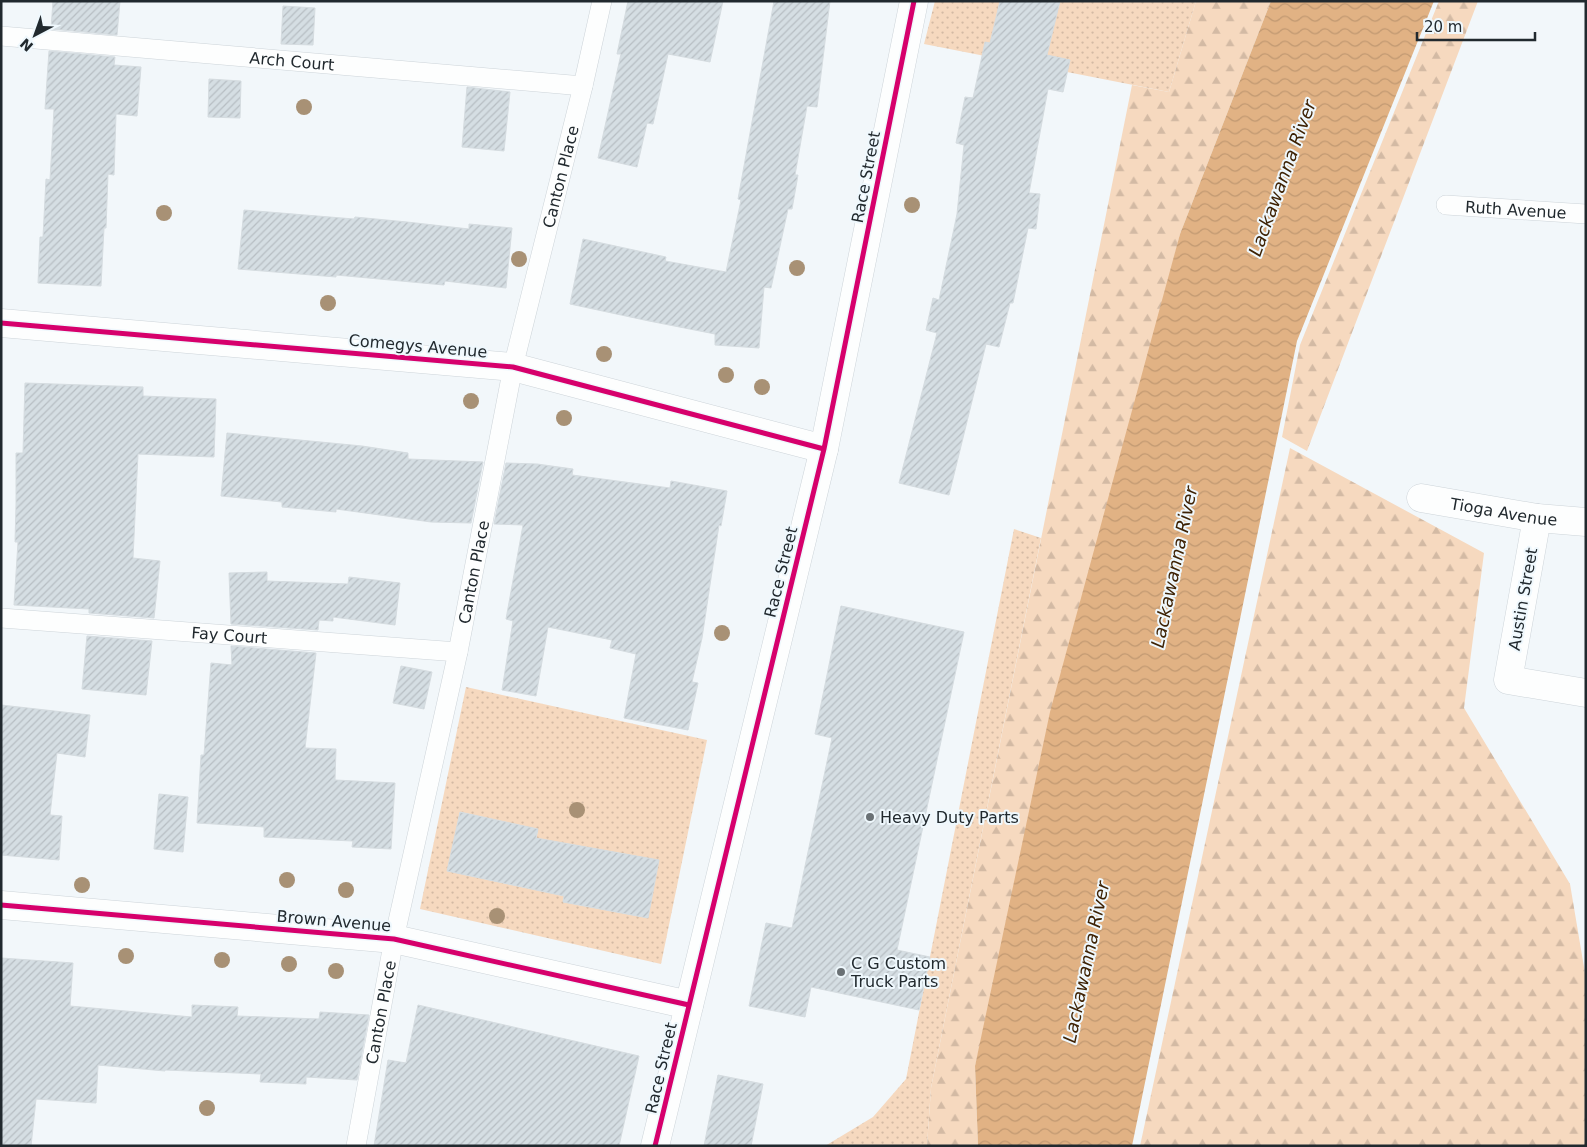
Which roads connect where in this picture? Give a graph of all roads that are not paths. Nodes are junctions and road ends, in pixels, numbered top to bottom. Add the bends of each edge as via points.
1 (602, 1) edge
2 (914, 1) edge
3 (1, 36) edge
4 (583, 86) junction
5 (1446, 205) dead end
6 (1586, 214) edge
7 (1, 323) edge
8 (513, 367) junction
9 (824, 449) junction
10 (1421, 498) dead end
11 (1537, 518) junction
12 (1586, 522) edge
13 (1, 618) edge
14 (458, 652) junction
15 (1586, 694) edge
16 (1, 905) edge
17 (394, 939) junction
18 (689, 1004) junction
19 (356, 1146) edge
20 (655, 1146) edge

1 - 4 lane, Canton Place
2 - 9 street, Race Street
3 - 4 lane, Arch Court
4 - 8 lane, Canton Place
5 - 6 lane, Ruth Avenue
7 - 8 street, Comegys Avenue
8 - 9 street, Comegys Avenue
8 - 14 lane, Canton Place
9 - 18 street, Race Street
10 - 11 street, Tioga Avenue
11 - 12 street, Tioga Avenue
11 - 15 street, Austin Street via 1508,680
13 - 14 lane, Fay Court
14 - 17 lane, Canton Place
16 - 17 street, Brown Avenue
17 - 18 street, Brown Avenue
17 - 19 lane, Canton Place
18 - 20 street, Race Street

